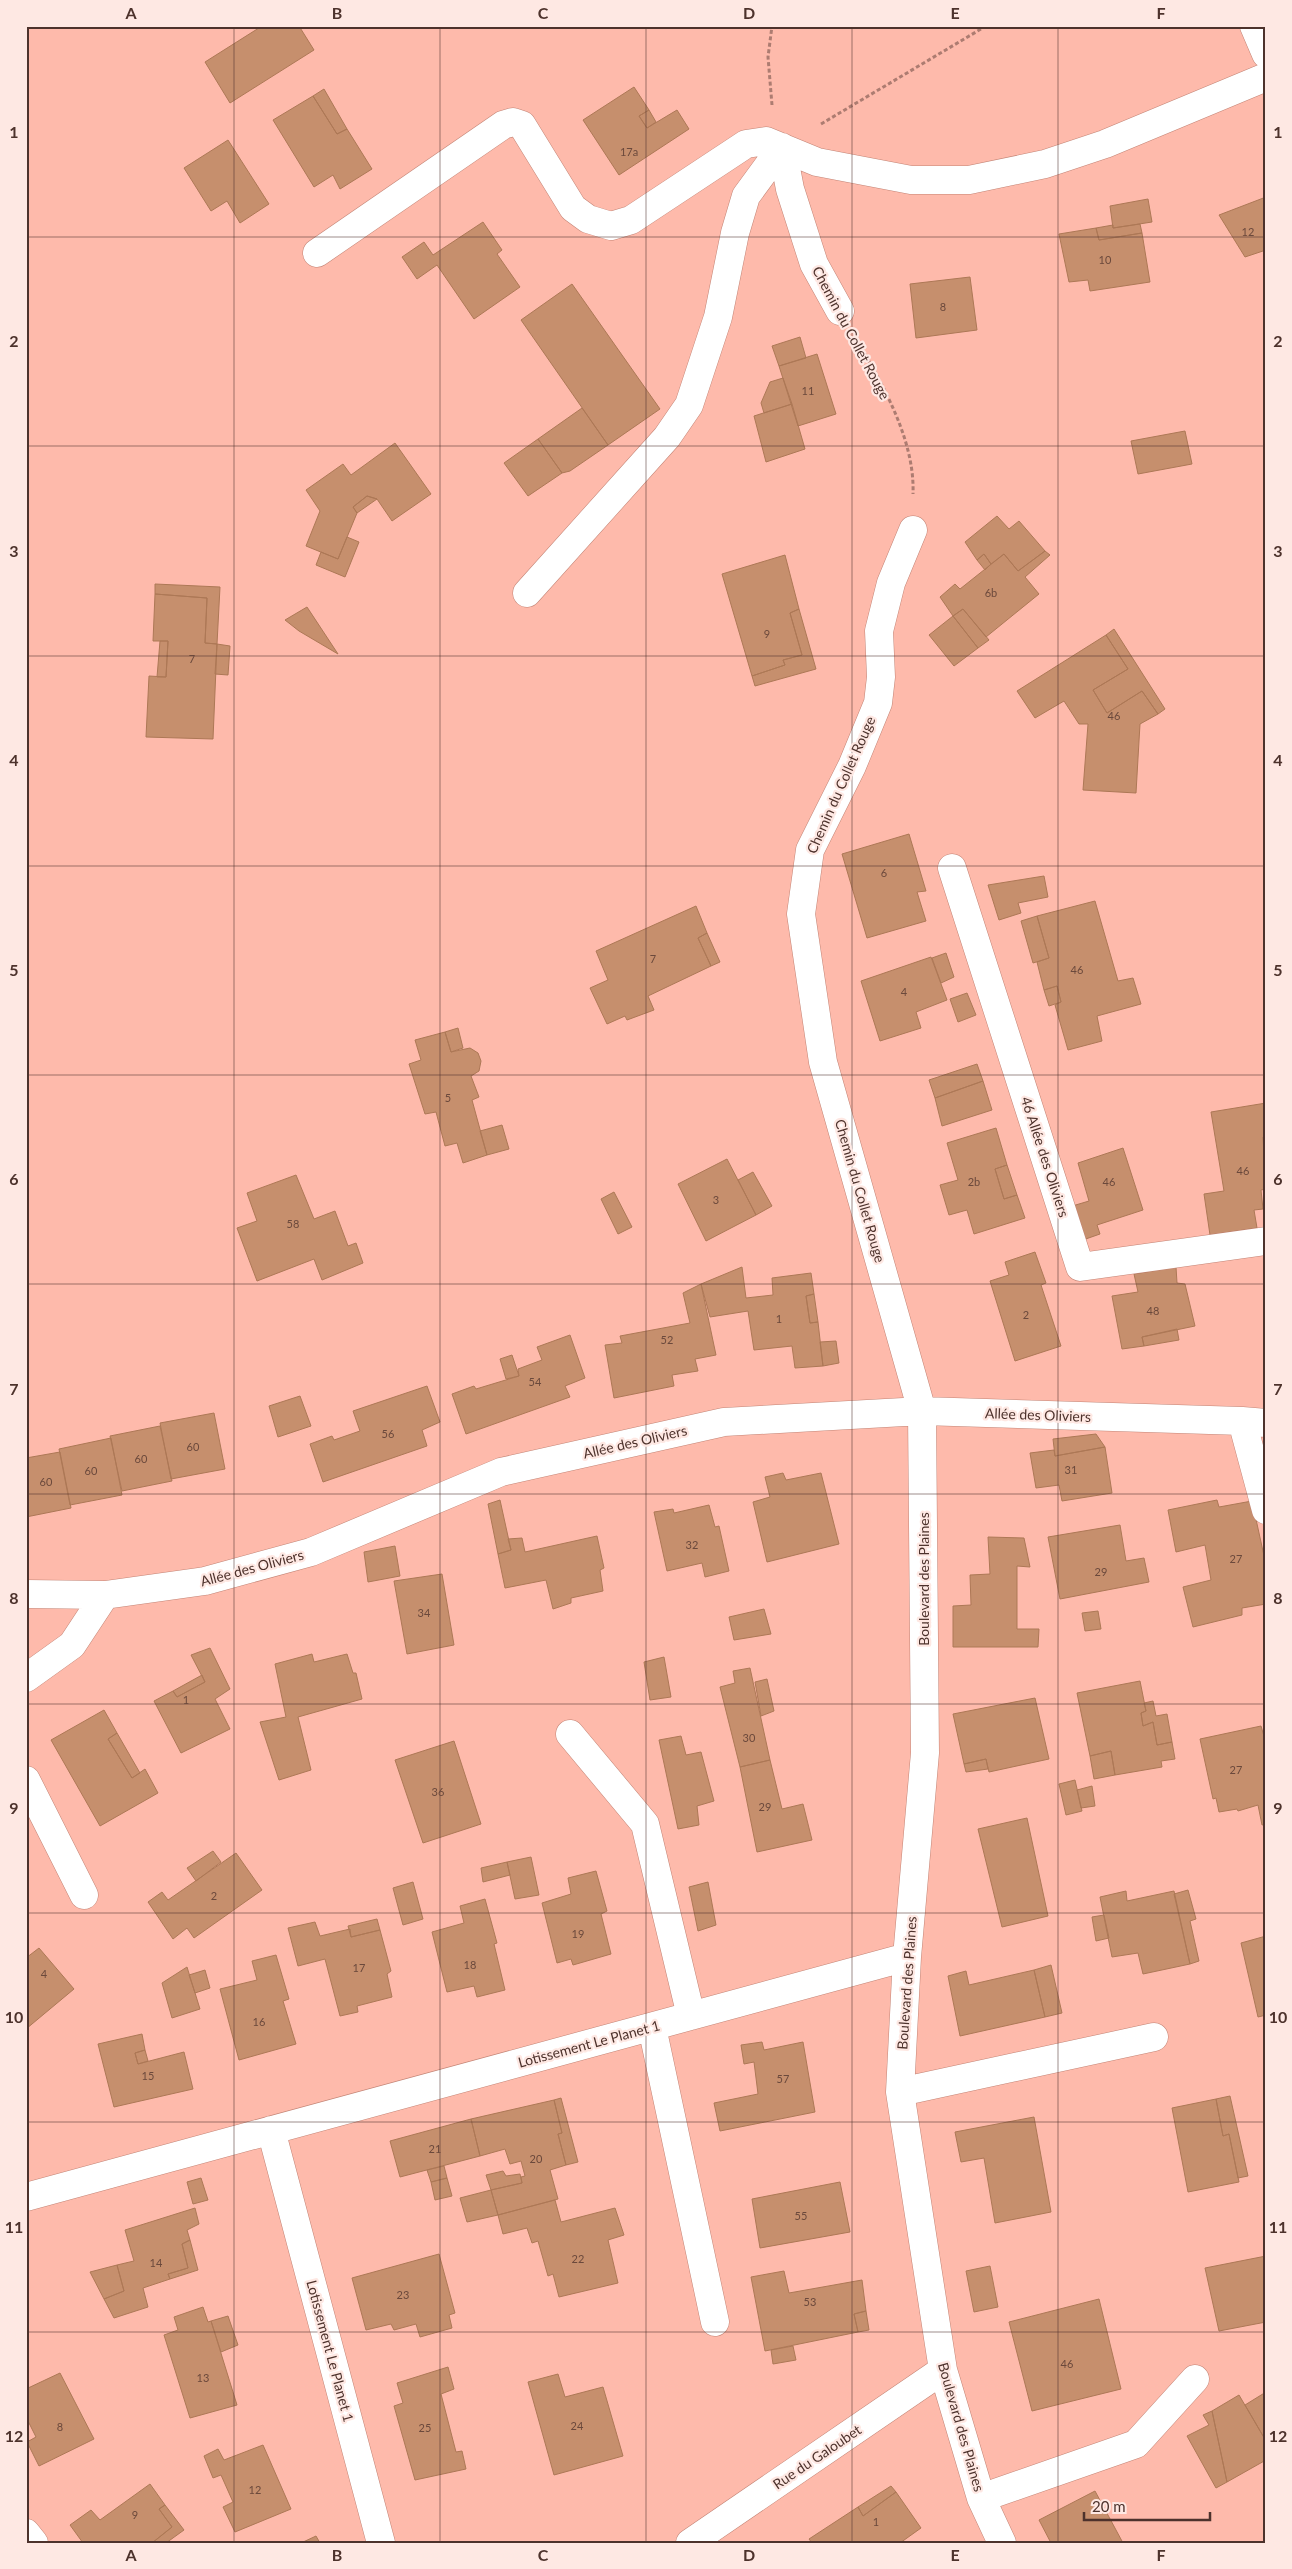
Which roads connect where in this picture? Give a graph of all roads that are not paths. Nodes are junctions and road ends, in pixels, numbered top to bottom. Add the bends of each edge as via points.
1 (1254, 26) edge
2 (1266, 54) edge
3 (1266, 78) edge
4 (782, 147) junction
5 (317, 253) dead end
6 (840, 311) road end
7 (913, 530) road end
8 (527, 593) dead end
9 (952, 868) dead end
10 (1266, 1241) edge
11 (922, 1412) junction
12 (1254, 1422) edge
13 (1266, 1510) edge
14 (26, 1594) edge
15 (105, 1595) junction
16 (26, 1678) edge
17 (570, 1734) dead end
18 (26, 1780) edge
19 (84, 1894) dead end
20 (907, 1957) junction
21 (691, 2016) junction
22 (652, 2027) junction
23 (1154, 2037) dead end
24 (900, 2092) junction
25 (271, 2130) junction
26 (26, 2197) edge
27 (715, 2322) dead end
28 (943, 2370) junction
29 (1195, 2379) dead end
30 (981, 2498) junction
31 (26, 2533) edge
32 (34, 2543) edge
33 (381, 2543) edge
34 (690, 2543) edge
35 (1002, 2543) edge

1 - 2 street
3 - 4 street via 1105,144 1044,164 969,180 911,180 817,162
4 - 5 street via 766,141 746,144 631,220 611,226 588,219 573,208 522,125 513,122 503,125
4 - 6 street, Chemin du Collet Rouge via 790,189 814,264
4 - 8 street via 746,196 718,318 689,404 667,437
7 - 11 street, Chemin du Collet Rouge via 891,583 879,630 881,677 878,703 852,766 810,850 801,914 823,1062
9 - 10 street, 46 Allée des Oliviers via 1080,1268
11 - 12 street, Allée des Oliviers
11 - 15 street, Allée des Oliviers via 724,1422 501,1472 311,1552 205,1581
11 - 20 street, Boulevard des Plaines via 925,1753
12 - 13 street
14 - 15 street, Allée des Oliviers
15 - 16 street via 72,1645
17 - 21 street via 645,1824
18 - 19 street
20 - 21 street, Lotissement Le Planet 1
20 - 24 street, Boulevard des Plaines
21 - 22 street, Lotissement Le Planet 1
22 - 25 street, Lotissement Le Planet 1
22 - 27 street
23 - 24 street
24 - 28 street, Boulevard des Plaines
25 - 26 street, Lotissement Le Planet 1
25 - 33 street, Lotissement Le Planet 1
28 - 30 street, Boulevard des Plaines
28 - 34 street, Rue du Galoubet
29 - 30 street via 1136,2444
30 - 35 street, Boulevard des Plaines
31 - 32 street

